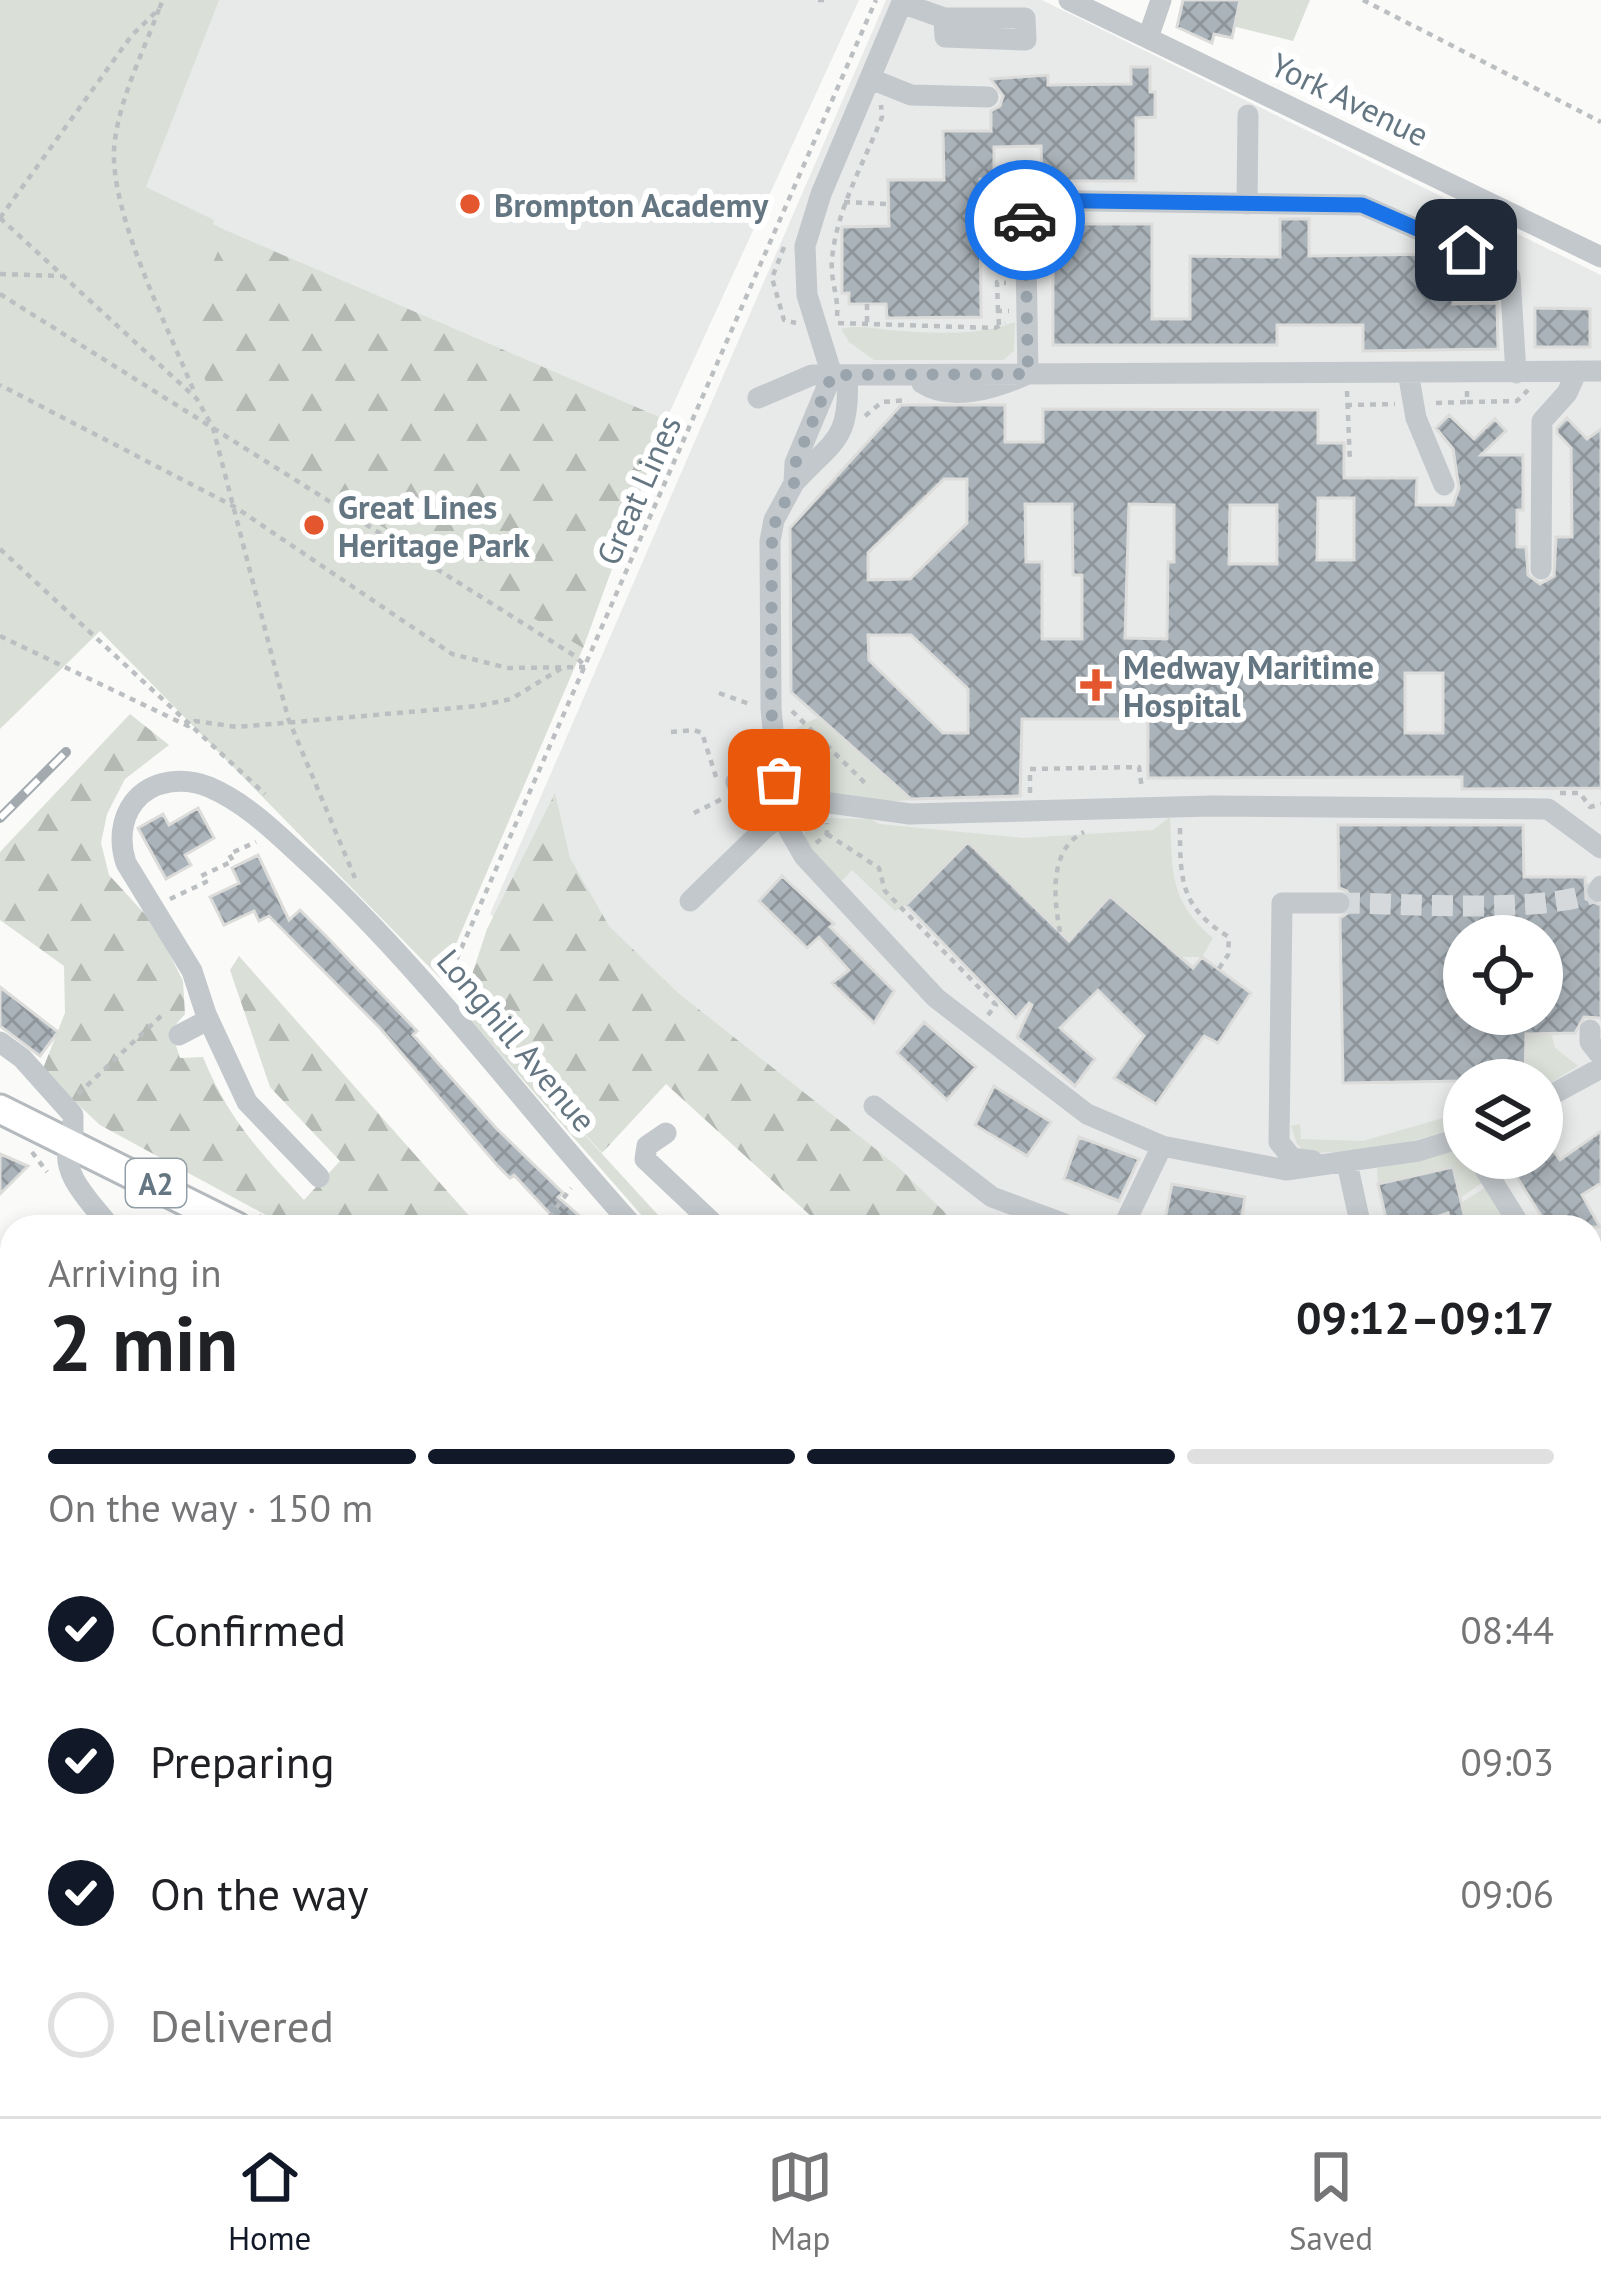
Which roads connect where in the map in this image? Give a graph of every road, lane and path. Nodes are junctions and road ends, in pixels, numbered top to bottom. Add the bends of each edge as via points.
1 (163, 0) edge
2 (876, 0) edge
3 (1069, 0) edge
4 (1161, 0) edge
5 (1363, 0) edge
6 (903, 1) edge
7 (159, 9) junction
8 (944, 18) dead end
9 (1148, 38) junction
10 (878, 82) junction
11 (988, 97) dead end
12 (1248, 115) dead end
13 (1601, 122) edge
14 (821, 194) junction
15 (846, 203) junction
16 (888, 204) dead end
17 (1247, 204) junction
18 (0, 218) edge
19 (1601, 257) edge
20 (0, 274) edge
21 (61, 276) junction
22 (1006, 283) dead end
23 (0, 294) edge
24 (867, 304) dead end
25 (998, 311) dead end
26 (1017, 318) dead end
27 (837, 323) junction
28 (867, 324) junction
29 (838, 332) dead end
30 (1576, 371) junction
31 (1601, 371) edge
32 (1408, 372) junction
33 (1028, 374) junction
34 (840, 375) junction
35 (1513, 378) junction
36 (0, 385) edge
37 (1467, 385) dead end
38 (1348, 386) dead end
39 (758, 398) dead end
40 (197, 399) junction
41 (925, 399) dead end
42 (1467, 402) junction
43 (1414, 403) junction
44 (1346, 405) junction
45 (213, 428) junction
46 (859, 430) dead end
47 (1351, 464) dead end
48 (1444, 484) dead end
49 (236, 507) junction
50 (0, 549) edge
51 (1541, 569) dead end
52 (0, 636) edge
53 (586, 667) junction
54 (562, 668) junction
55 (782, 702) dead end
56 (290, 721) junction
57 (188, 726) junction
58 (1139, 767) dead end
59 (737, 783) joint
60 (868, 786) dead end
61 (1030, 794) dead end
62 (268, 797) dead end
63 (694, 813) dead end
64 (781, 816) junction
65 (1169, 821) dead end
66 (1090, 829) dead end
67 (827, 834) dead end
68 (272, 835) dead end
69 (1601, 848) edge
70 (353, 871) dead end
71 (690, 901) dead end
72 (1339, 903) tunnel mouth
73 (152, 908) junction
74 (1060, 932) dead end
75 (1218, 970) dead end
76 (440, 997) junction
77 (996, 1005) dead end
78 (161, 1016) dead end
79 (208, 1020) junction
80 (1590, 1030) dead end
81 (178, 1035) dead end
82 (0, 1042) edge
83 (1601, 1056) edge
84 (1601, 1068) edge
85 (1563, 1089) edge
86 (874, 1106) dead end
87 (0, 1108) edge
88 (667, 1133) dead end
89 (72, 1134) junction
90 (1443, 1143) edge
91 (1162, 1146) junction
92 (1345, 1164) junction
93 (583, 1171) junction
94 (320, 1177) dead end
95 (1491, 1179) edge
96 (101, 1215) edge
97 (217, 1215) edge
98 (551, 1215) edge
99 (623, 1215) edge
100 (704, 1215) edge
101 (1042, 1215) edge
102 (1130, 1215) edge
103 (1358, 1215) edge
104 (1514, 1215) edge

1 - 7 path
2 - 53 path, Great Lines
3 - 9 street, York Avenue
4 - 9 street
5 - 13 path
6 - 8 street
6 - 10 street
7 - 18 path
7 - 40 path via 114,146 115,178
9 - 19 street, York Avenue
10 - 11 street via 911,95
10 - 14 street
10 - 15 path via 882,117
12 - 17 street
14 - 15 path
14 - 34 street via 804,276
15 - 16 path
15 - 27 path via 831,263
17 - 33 street via 1025,200
17 - 35 street via 1362,205 1510,277
18 - 21 path
20 - 21 path
21 - 40 path
22 - 25 path via 998,282
23 - 45 path
24 - 28 path
26 - 28 path via 995,328
27 - 28 path
27 - 29 path
30 - 31 street
30 - 35 street
30 - 51 street via 1542,421
32 - 33 street
32 - 35 street
32 - 43 street
33 - 34 street
34 - 39 street via 804,376
34 - 64 street via 795,464 770,547
35 - 42 path via 1533,384 1517,401
36 - 49 path
37 - 42 path
38 - 44 path
40 - 45 path
41 - 46 path via 881,402
42 - 43 path
43 - 44 path
43 - 48 street
44 - 47 path
45 - 49 path
45 - 53 path
49 - 54 path via 452,654 508,668
49 - 56 path
50 - 57 path
52 - 57 path
53 - 54 path
53 - 76 path, Great Lines
54 - 56 path via 497,703
55 - 60 path
56 - 57 path
56 - 70 path
57 - 62 path
58 - 61 path via 1030,770
59 - 63 path
59 - 64 street
64 - 69 street via 830,802 910,814 1548,808
64 - 71 street
64 - 91 street via 803,856 936,998 1087,1114
65 - 75 path via 1180,823 1193,910 1228,937
66 - 74 path via 1076,836 1056,874
67 - 77 path via 879,868 885,890
68 - 73 path via 229,854 232,861 201,876 206,882
72 - 92 street via 1282,903 1279,1142 1292,1158
73 - 76 street, Longhill Avenue via 124,857 123,826 138,797 170,782 196,782 236,802 344,888
73 - 79 street, Longhill Avenue via 193,971
76 - 93 street, Longhill Avenue
78 - 89 path via 78,1094
79 - 81 street
79 - 94 street, Longhill Avenue via 249,1106
80 - 83 street
82 - 89 street via 22,1058
84 - 85 street
86 - 101 street via 992,1196
87 - 89 main road, A2
88 - 100 street via 647,1146 645,1159
89 - 96 street via 65,1157
89 - 97 main road, A2
90 - 92 street
91 - 92 street via 1286,1170
91 - 102 street
92 - 103 street
93 - 98 path
93 - 99 street, Longhill Avenue
95 - 104 street

